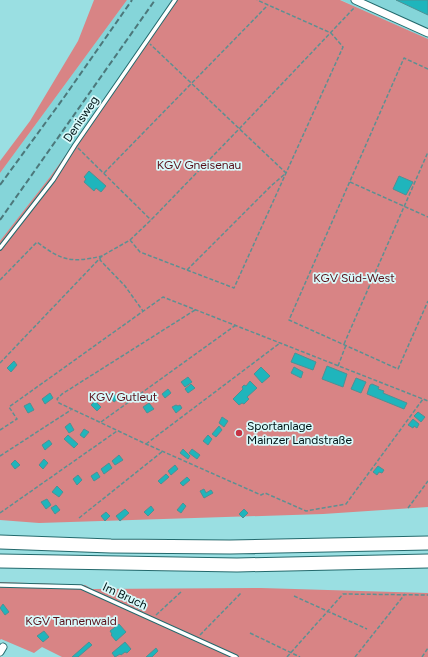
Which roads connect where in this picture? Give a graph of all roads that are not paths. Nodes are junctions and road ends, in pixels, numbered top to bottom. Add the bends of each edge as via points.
1 (175, 0) edge
2 (358, 1) edge
3 (428, 33) edge
4 (0, 248) edge
5 (0, 542) edge
6 (428, 543) edge
7 (0, 561) edge
8 (428, 562) edge
9 (0, 584) edge
10 (236, 657) edge

1 - 4 lane, Denisweg via 53,180
2 - 3 street
5 - 6 highway via 230,547
7 - 8 highway via 237,565
9 - 10 lane, Im Bruch via 81,587

